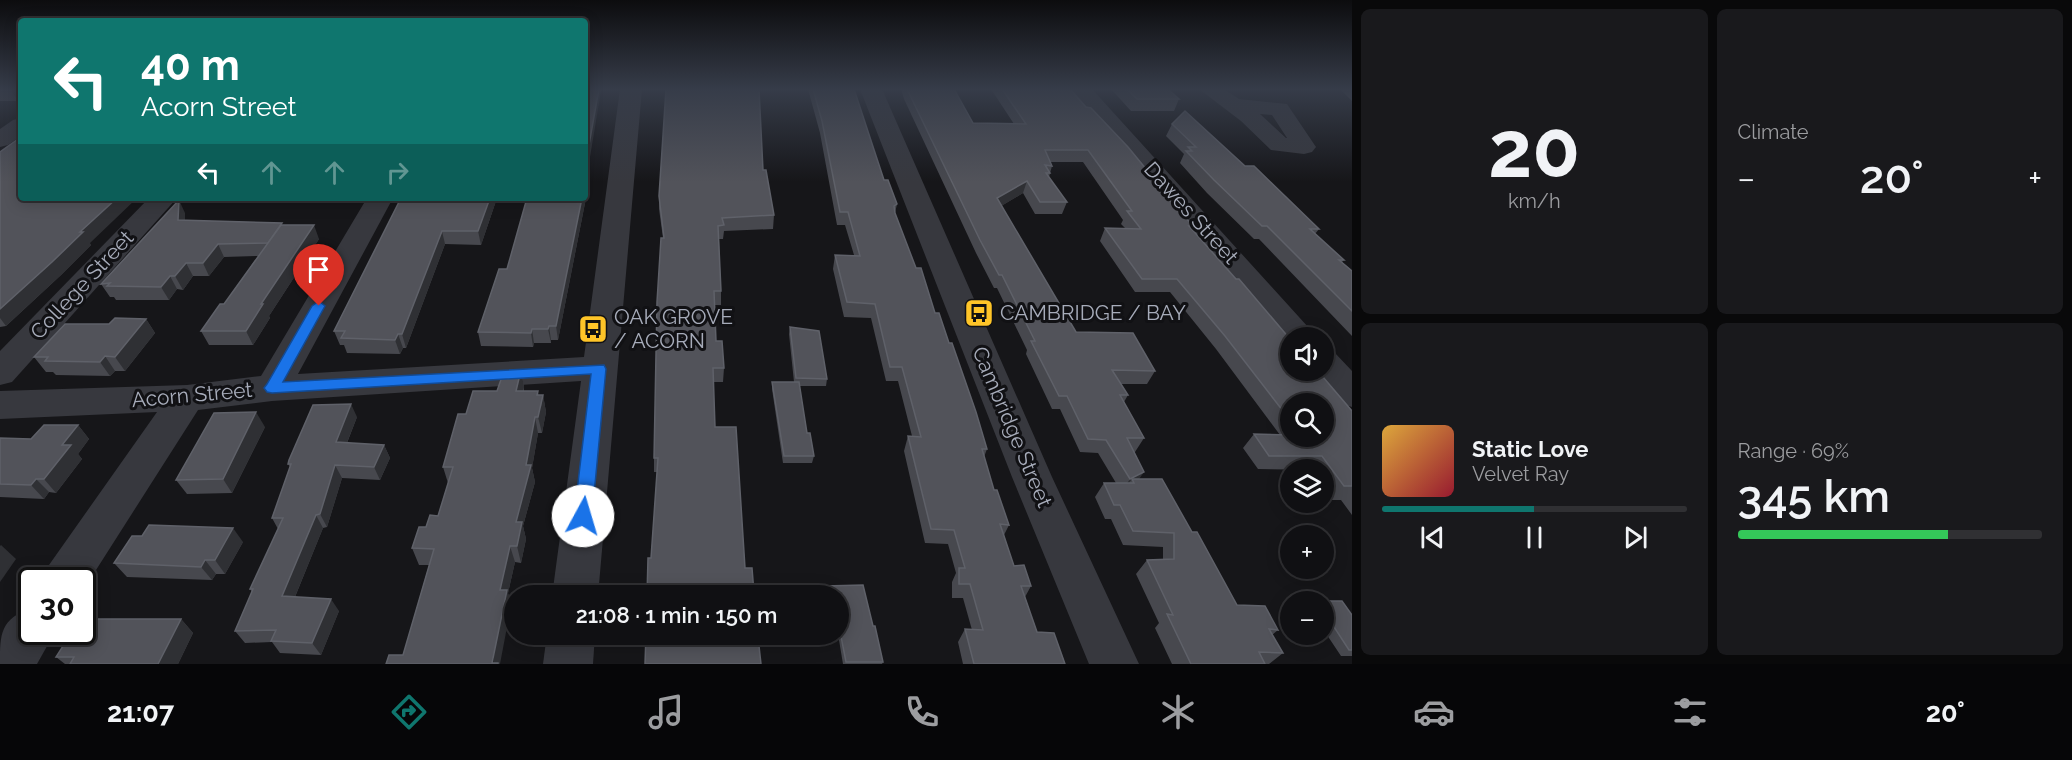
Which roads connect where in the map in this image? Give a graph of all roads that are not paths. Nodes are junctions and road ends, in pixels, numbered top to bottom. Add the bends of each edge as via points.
1 (627, 120) edge
2 (884, 120) edge
3 (1108, 120) edge
4 (18, 127) edge
5 (0, 140) edge
6 (161, 201) edge
7 (378, 201) edge
8 (1292, 327) edge
9 (599, 369) junction
10 (0, 373) edge
11 (1334, 374) edge
12 (272, 388) junction
13 (1352, 394) edge
14 (187, 398) junction
15 (0, 405) edge
16 (74, 567) edge
17 (576, 585) edge
18 (22, 645) edge
19 (570, 645) edge
20 (9, 664) edge
21 (568, 664) edge
22 (1114, 664) edge

1 - 9 street
2 - 22 street, Cambridge Street
3 - 8 street, Dawes Street
4 - 5 street
6 - 10 street, College Street
7 - 12 street
9 - 12 street, Acorn Street
9 - 17 street
11 - 13 street
12 - 14 street, Acorn Street
14 - 15 street, Acorn Street
14 - 16 street
18 - 20 street
19 - 21 street

